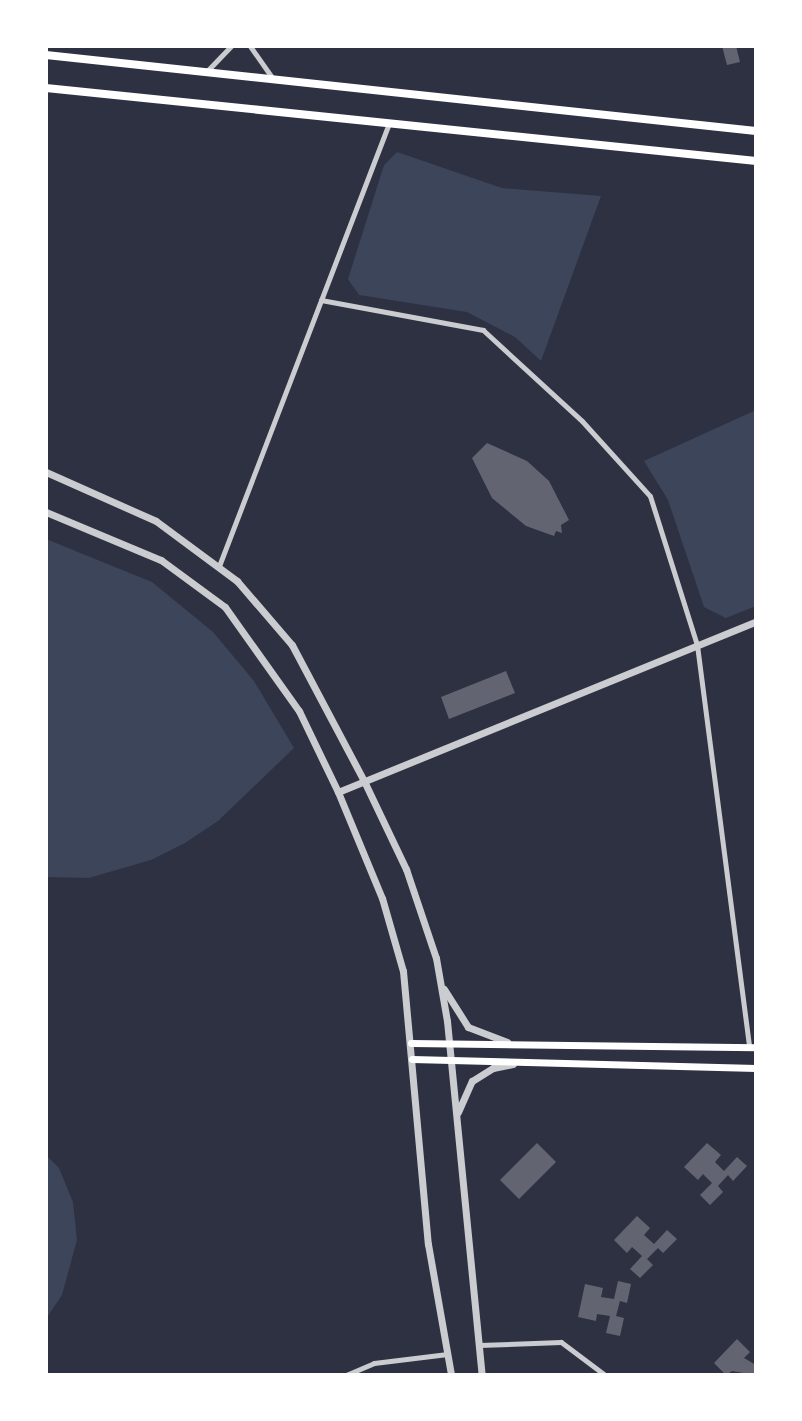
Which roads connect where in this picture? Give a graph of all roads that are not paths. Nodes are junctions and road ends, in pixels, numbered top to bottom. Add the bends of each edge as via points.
1 (231, 46) edge
2 (250, 46) edge
3 (46, 55) edge
4 (206, 72) junction
5 (273, 78) junction
6 (46, 88) edge
7 (389, 124) junction
8 (756, 131) edge
9 (756, 161) edge
10 (321, 300) junction
11 (46, 472) edge
12 (46, 512) edge
13 (219, 566) junction
14 (756, 621) edge
15 (697, 645) junction
16 (364, 781) junction
17 (338, 792) junction
18 (439, 976) junction
19 (411, 1043) junction
20 (448, 1043) junction
21 (517, 1044) junction
22 (752, 1047) edge
23 (450, 1058) junction
24 (412, 1059) junction
25 (518, 1063) junction
26 (756, 1068) edge
27 (456, 1126) junction
28 (479, 1345) junction
29 (448, 1354) junction
30 (346, 1375) edge
31 (451, 1375) edge
32 (482, 1375) edge
33 (605, 1375) edge

1 - 4 street
2 - 5 street
3 - 4 main road
4 - 5 main road
5 - 8 main road
6 - 7 main road
7 - 9 main road
7 - 10 street
10 - 13 street
10 - 15 street via 462,322 503,344 650,496
11 - 13 street via 120,501
12 - 17 street via 161,560 225,607 299,711
13 - 16 street via 292,645
14 - 15 street
15 - 16 street
15 - 22 street
16 - 17 street
16 - 18 street via 420,904
17 - 19 street via 396,941
18 - 20 street
18 - 21 street via 452,1007 468,1027
19 - 20 main road
19 - 24 street
20 - 21 main road
20 - 23 street
21 - 22 main road
23 - 24 main road
23 - 25 main road
23 - 27 street
24 - 29 street via 428,1244
25 - 26 main road
25 - 27 street via 493,1068 472,1081
27 - 28 street
28 - 32 street
28 - 33 street via 561,1342
29 - 30 street via 374,1363
29 - 31 street

